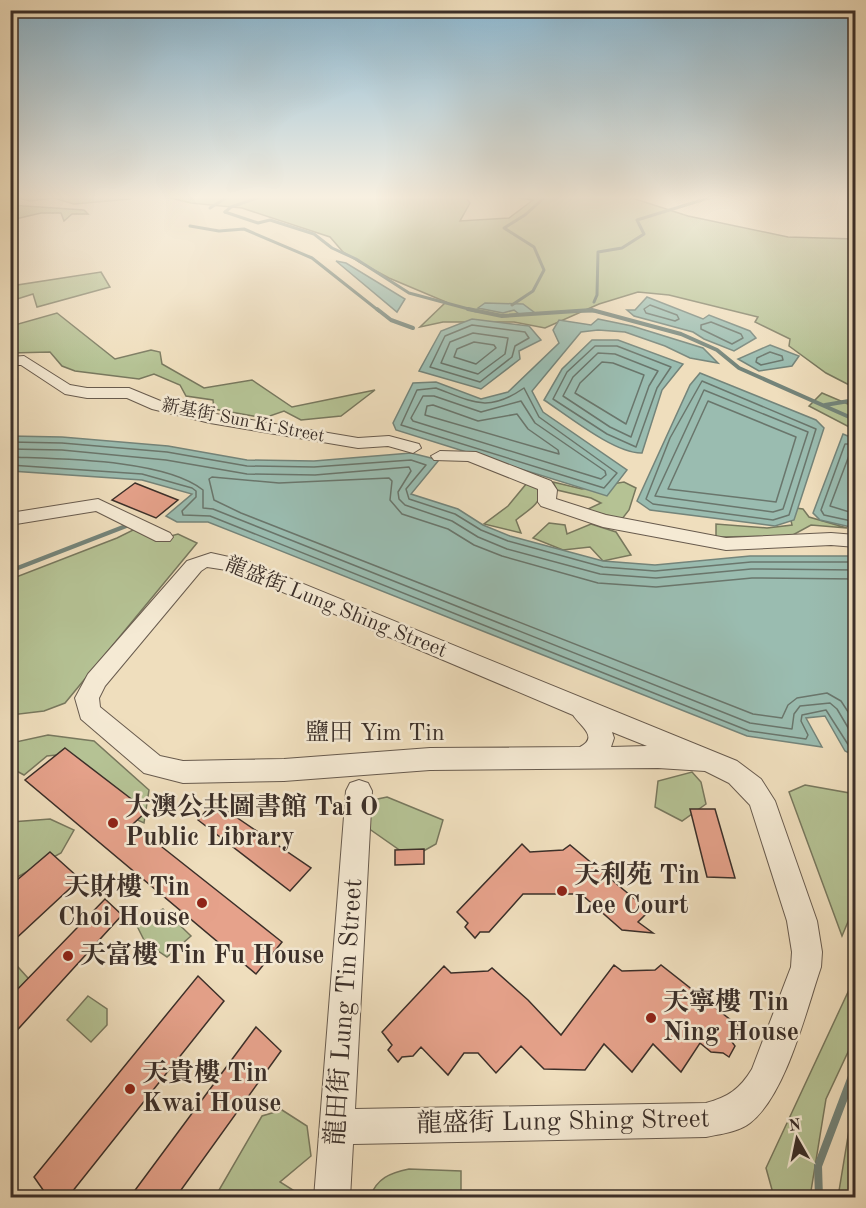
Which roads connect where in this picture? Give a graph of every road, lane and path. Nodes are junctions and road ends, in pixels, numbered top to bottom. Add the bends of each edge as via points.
1 (10, 361) edge
2 (413, 448) dead end
3 (440, 456) dead end
4 (10, 519) edge
5 (163, 537) dead end
6 (855, 541) edge
7 (575, 706) junction
8 (583, 758) junction
9 (705, 760) junction
10 (359, 791) dead end
11 (338, 1127) junction
12 (332, 1197) edge

1 - 2 street, 新基街 Sun Ki Street via 24,360 65,388 87,393 129,393 158,406 210,418 358,443 389,441
3 - 6 street via 470,456 545,485 547,502 603,522 726,544
4 - 5 street via 98,505
7 - 8 street via 593,719 601,732 601,745
7 - 8 street, 龍盛街 Lung Shing Street via 267,578 211,560 194,566 96,680 87,698 89,712 153,765 171,771 284,770 430,759
7 - 9 street, 龍盛街 Lung Shing Street
8 - 9 street, 龍盛街 Lung Shing Street
9 - 11 street, 龍盛街 Lung Shing Street via 738,775 762,801 806,937 802,983 765,1079 748,1104 737,1112 706,1120
10 - 11 street, 龍田街 Lung Tin Street
11 - 12 street, 龍田街 Lung Tin Street

